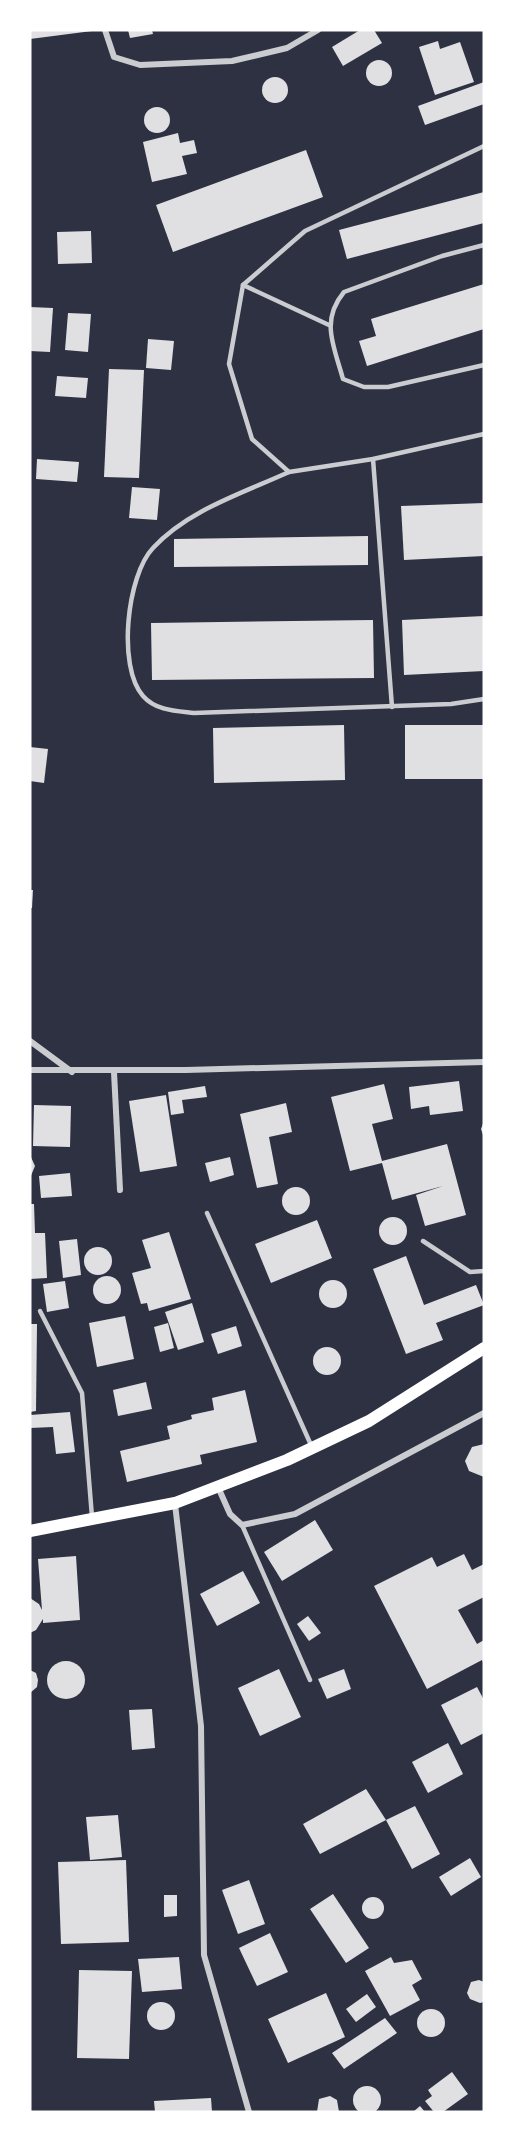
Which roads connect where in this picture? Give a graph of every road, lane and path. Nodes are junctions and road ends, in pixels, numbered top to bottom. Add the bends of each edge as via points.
1 (105, 30) edge
2 (318, 30) edge
3 (484, 146) edge
4 (484, 245) edge
5 (243, 285) junction
6 (329, 326) junction
7 (484, 365) edge
8 (484, 434) edge
9 (373, 459) junction
10 (288, 472) junction
11 (484, 699) edge
12 (392, 707) junction
13 (30, 1041) edge
14 (484, 1062) edge
15 (30, 1070) edge
16 (72, 1072) junction
17 (114, 1072) junction
18 (120, 1190) dead end
19 (207, 1212) dead end
20 (423, 1241) dead end
21 (484, 1271) edge
22 (40, 1311) dead end
23 (484, 1348) edge
24 (484, 1413) edge
25 (313, 1448) junction
26 (218, 1486) junction
27 (175, 1503) junction
28 (92, 1520) junction
29 (242, 1525) junction
30 (30, 1531) edge
31 (310, 1680) dead end
32 (249, 2112) edge

1 - 2 street via 114,57 140,65 232,61 286,48
3 - 5 lane via 305,231
4 - 6 lane via 344,292 333,305
5 - 6 lane
5 - 10 lane via 228,364 252,439
6 - 7 lane via 343,379 364,387 388,387
8 - 9 lane
9 - 10 lane
9 - 12 lane
10 - 12 lane via 197,514 171,530 150,550 134,588 126,630 132,672 143,696 163,710 194,713
11 - 12 lane via 451,705
13 - 16 street
14 - 17 street
15 - 16 street
16 - 17 street
17 - 18 street
19 - 25 lane
20 - 21 lane via 470,1272
22 - 28 lane via 82,1393
23 - 25 main road via 369,1421
24 - 29 street via 295,1515
25 - 26 main road
26 - 27 main road
26 - 29 street via 230,1514
27 - 28 main road
27 - 32 street via 201,1726 204,1955
28 - 30 main road
29 - 31 lane

